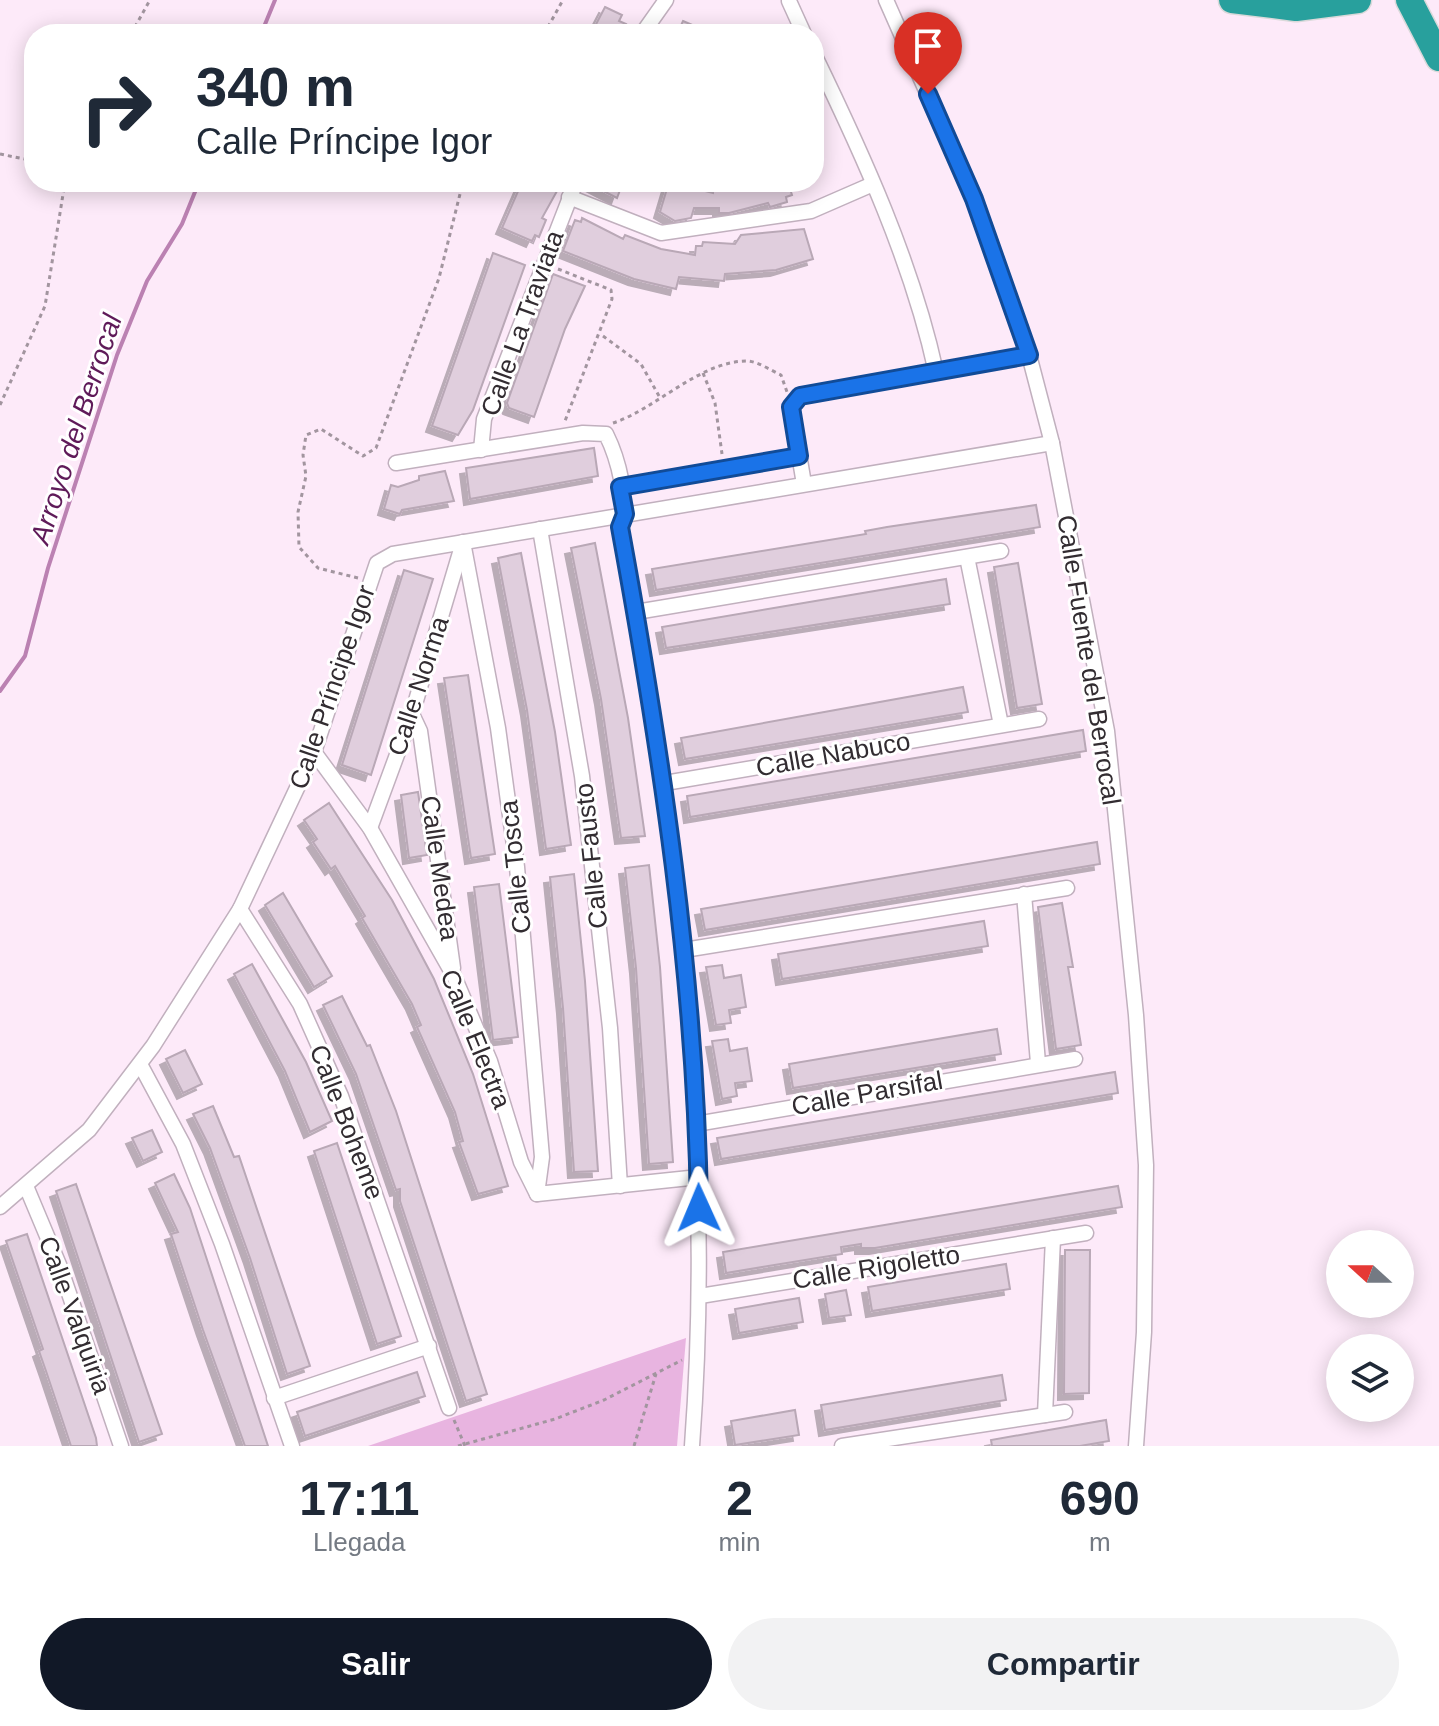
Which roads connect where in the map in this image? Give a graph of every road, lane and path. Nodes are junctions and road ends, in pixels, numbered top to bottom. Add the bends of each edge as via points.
1 (150, 0) edge
2 (563, 0) edge
3 (666, 0) edge
4 (886, 0) edge
5 (1232, 0) edge
6 (1358, 0) edge
7 (789, 1) edge
8 (1418, 3) edge
9 (137, 24) edge
10 (550, 24) edge
11 (649, 24) edge
12 (799, 24) edge
13 (1439, 31) edge
14 (1439, 58) edge
15 (824, 76) edge
16 (0, 154) edge
17 (24, 159) edge
18 (873, 184) junction
19 (63, 192) edge
20 (460, 192) edge
21 (571, 192) edge
22 (569, 197) junction
23 (544, 264) junction
24 (601, 335) junction
25 (1029, 355) junction
26 (936, 372) junction
27 (703, 373) junction
28 (659, 396) junction
29 (792, 403) junction
30 (0, 405) edge
31 (606, 434) junction
32 (559, 437) junction
33 (1052, 443) junction
34 (481, 450) junction
35 (799, 456) junction
36 (396, 463) dead end
37 (725, 469) junction
38 (804, 484) junction
39 (620, 487) junction
40 (625, 514) junction
41 (540, 529) junction
42 (463, 542) junction
43 (1001, 551) dead end
44 (967, 557) junction
45 (369, 581) junction
46 (636, 612) junction
47 (412, 714) junction
48 (1039, 719) dead end
49 (1001, 725) junction
50 (314, 752) junction
51 (665, 783) junction
52 (370, 828) junction
53 (1067, 888) dead end
54 (1024, 894) junction
55 (240, 909) junction
56 (684, 950) junction
57 (454, 976) junction
58 (1075, 1059) dead end
59 (1038, 1063) junction
60 (140, 1064) junction
61 (696, 1124) junction
62 (699, 1177) junction
63 (26, 1186) junction
64 (620, 1186) junction
65 (537, 1194) junction
66 (0, 1207) edge
67 (1086, 1233) dead end
68 (1053, 1238) junction
69 (700, 1296) junction
70 (429, 1346) junction
71 (699, 1351) junction
72 (656, 1374) junction
73 (274, 1398) junction
74 (449, 1408) joint
75 (1065, 1412) dead end
76 (1045, 1415) junction
77 (465, 1445) edge
78 (121, 1446) edge
79 (292, 1446) edge
80 (458, 1446) edge
81 (634, 1446) edge
82 (692, 1446) edge
83 (842, 1446) edge
84 (1136, 1446) edge

1 - 9 path
2 - 10 path
3 - 11 street
4 - 25 street, Calle Fuente del Berrocal via 974,199
5 - 6 highway via 1296,8
7 - 12 street
8 - 13 highway
8 - 14 highway
15 - 18 street
16 - 17 path
18 - 22 street, Calle La Traviata via 811,211 661,233
18 - 26 street via 912,287
19 - 30 path via 45,306
20 - 45 path via 439,278 376,448 363,456 321,429 306,435 299,547 318,568
21 - 22 street, Calle La Traviata
22 - 23 street, Calle La Traviata
23 - 24 path via 611,290
23 - 34 street, Calle La Traviata via 484,419
24 - 28 path via 641,364
24 - 32 path
25 - 26 street
25 - 33 street, Calle Fuente del Berrocal
26 - 29 street via 800,396
27 - 28 path
27 - 29 path via 748,360 781,375
27 - 37 path via 715,403
28 - 31 path via 633,416 610,424
29 - 35 street
31 - 32 street, Calle La Traviata
31 - 39 street
32 - 34 street, Calle La Traviata
33 - 38 street, Calle Príncipe Igor
33 - 84 street, Calle Fuente del Berrocal via 1107,731 1136,1015 1146,1165
34 - 36 street, Calle La Traviata
35 - 37 street
35 - 38 street
37 - 39 street
38 - 40 street, Calle Príncipe Igor
39 - 40 street
40 - 41 street, Calle Príncipe Igor
40 - 46 street via 620,527
41 - 42 street, Calle Príncipe Igor
41 - 64 street, Calle Fausto via 582,776 610,1028
42 - 45 street, Calle Príncipe Igor via 393,554 377,563
42 - 47 street, Calle Norma
42 - 65 street, Calle Tosca via 498,728 517,867 542,1157
43 - 44 street
44 - 46 street
44 - 49 street
45 - 50 street, Calle Príncipe Igor
46 - 51 street
47 - 52 street, Calle Norma
47 - 57 street, Calle Medea via 420,731
48 - 49 street, Calle Nabuco
49 - 51 street, Calle Nabuco
50 - 52 street, Calle Electra
50 - 55 street, Calle Príncipe Igor
51 - 56 street
52 - 57 street, Calle Electra
53 - 54 street
54 - 56 street
54 - 59 street
55 - 60 street, Calle Príncipe Igor
55 - 70 street, Calle Boheme via 300,1004 341,1096
56 - 61 street
57 - 65 street, Calle Electra
58 - 59 street, Calle Parsifal
59 - 61 street, Calle Parsifal
60 - 63 street, Calle Príncipe Igor via 89,1130
60 - 73 street via 183,1144
61 - 62 street
62 - 64 street
62 - 69 street
63 - 66 street, Calle Príncipe Igor
63 - 78 street, Calle Valquiria via 60,1267
64 - 65 street
67 - 68 street, Calle Rigoletto
68 - 69 street, Calle Rigoletto
68 - 76 street
69 - 71 street
70 - 73 street
70 - 74 street, Calle Boheme
71 - 72 path
71 - 82 street
72 - 77 path via 555,1419
72 - 81 path
73 - 79 street
74 - 77 path
75 - 76 street
76 - 83 street
77 - 80 path

